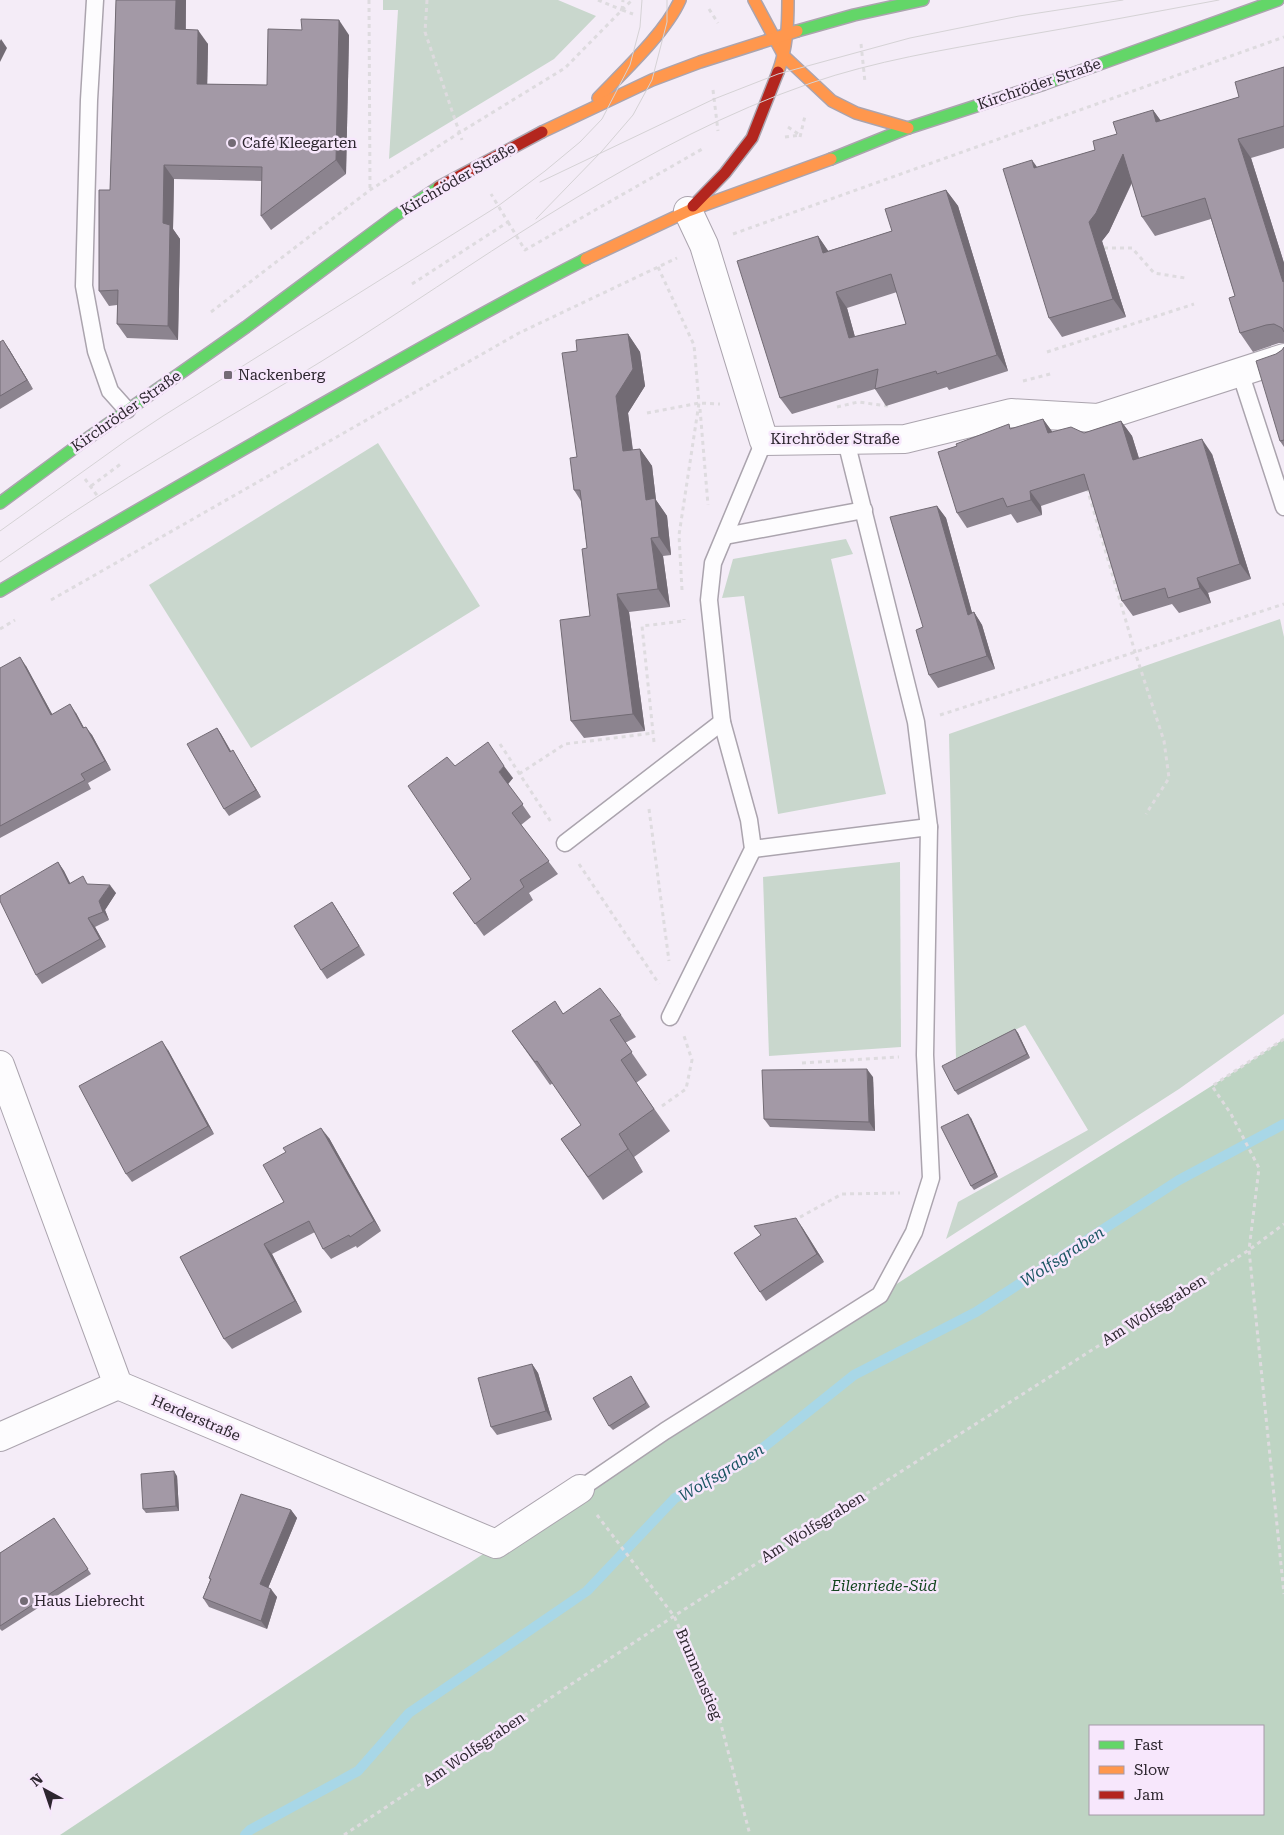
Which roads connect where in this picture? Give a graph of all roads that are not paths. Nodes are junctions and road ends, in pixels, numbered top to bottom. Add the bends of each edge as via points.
1 (95, 0) edge
2 (754, 0) edge
3 (788, 0) edge
4 (923, 0) edge
5 (1278, 0) edge
6 (678, 4) edge
7 (788, 34) junction
8 (774, 38) junction
9 (784, 56) junction
10 (584, 111) junction
11 (908, 128) junction
12 (688, 211) junction
13 (1284, 358) edge
14 (1240, 372) junction
15 (127, 410) junction
16 (764, 441) junction
17 (846, 441) junction
18 (0, 503) edge
19 (1284, 507) edge
20 (864, 510) junction
21 (724, 536) junction
22 (7, 572) dead end
23 (20, 579) junction
24 (0, 591) edge
25 (722, 722) junction
26 (929, 828) junction
27 (565, 843) road end
28 (753, 849) junction
29 (672, 1012) road end
30 (0, 1065) edge
31 (118, 1385) junction
32 (0, 1437) edge
33 (580, 1489) joint

1 - 15 lane via 84,286 96,351 110,391
2 - 8 main road
3 - 7 main road
4 - 7 main road, Kirchröder Straße
5 - 11 main road, Kirchröder Straße via 1044,84
6 - 10 main road via 630,66
7 - 8 main road, Kirchröder Straße
7 - 9 main road
8 - 9 main road
8 - 10 main road, Kirchröder Straße via 652,80
9 - 11 main road via 832,101 856,113
9 - 12 main road via 752,138 725,173
10 - 15 main road, Kirchröder Straße via 430,192 246,328
11 - 12 main road, Kirchröder Straße
12 - 16 street, Kirchröder Straße via 704,244
12 - 23 main road, Kirchröder Straße via 530,288
13 - 14 street, Kirchröder Straße
14 - 17 street, Kirchröder Straße via 1098,418 1011,413 905,440
14 - 19 lane
15 - 18 main road, Kirchröder Straße
16 - 17 street, Kirchröder Straße
16 - 21 lane
17 - 20 lane
20 - 21 lane
20 - 26 lane via 916,722
21 - 25 lane via 713,563 709,600
22 - 23 main road
23 - 24 main road, Kirchröder Straße
25 - 27 lane
25 - 28 lane via 749,820
26 - 28 lane
26 - 33 lane via 925,1055 931,1178 914,1232 880,1294
28 - 29 lane
30 - 31 street
31 - 32 street
31 - 33 street, Herderstraße via 496,1544

